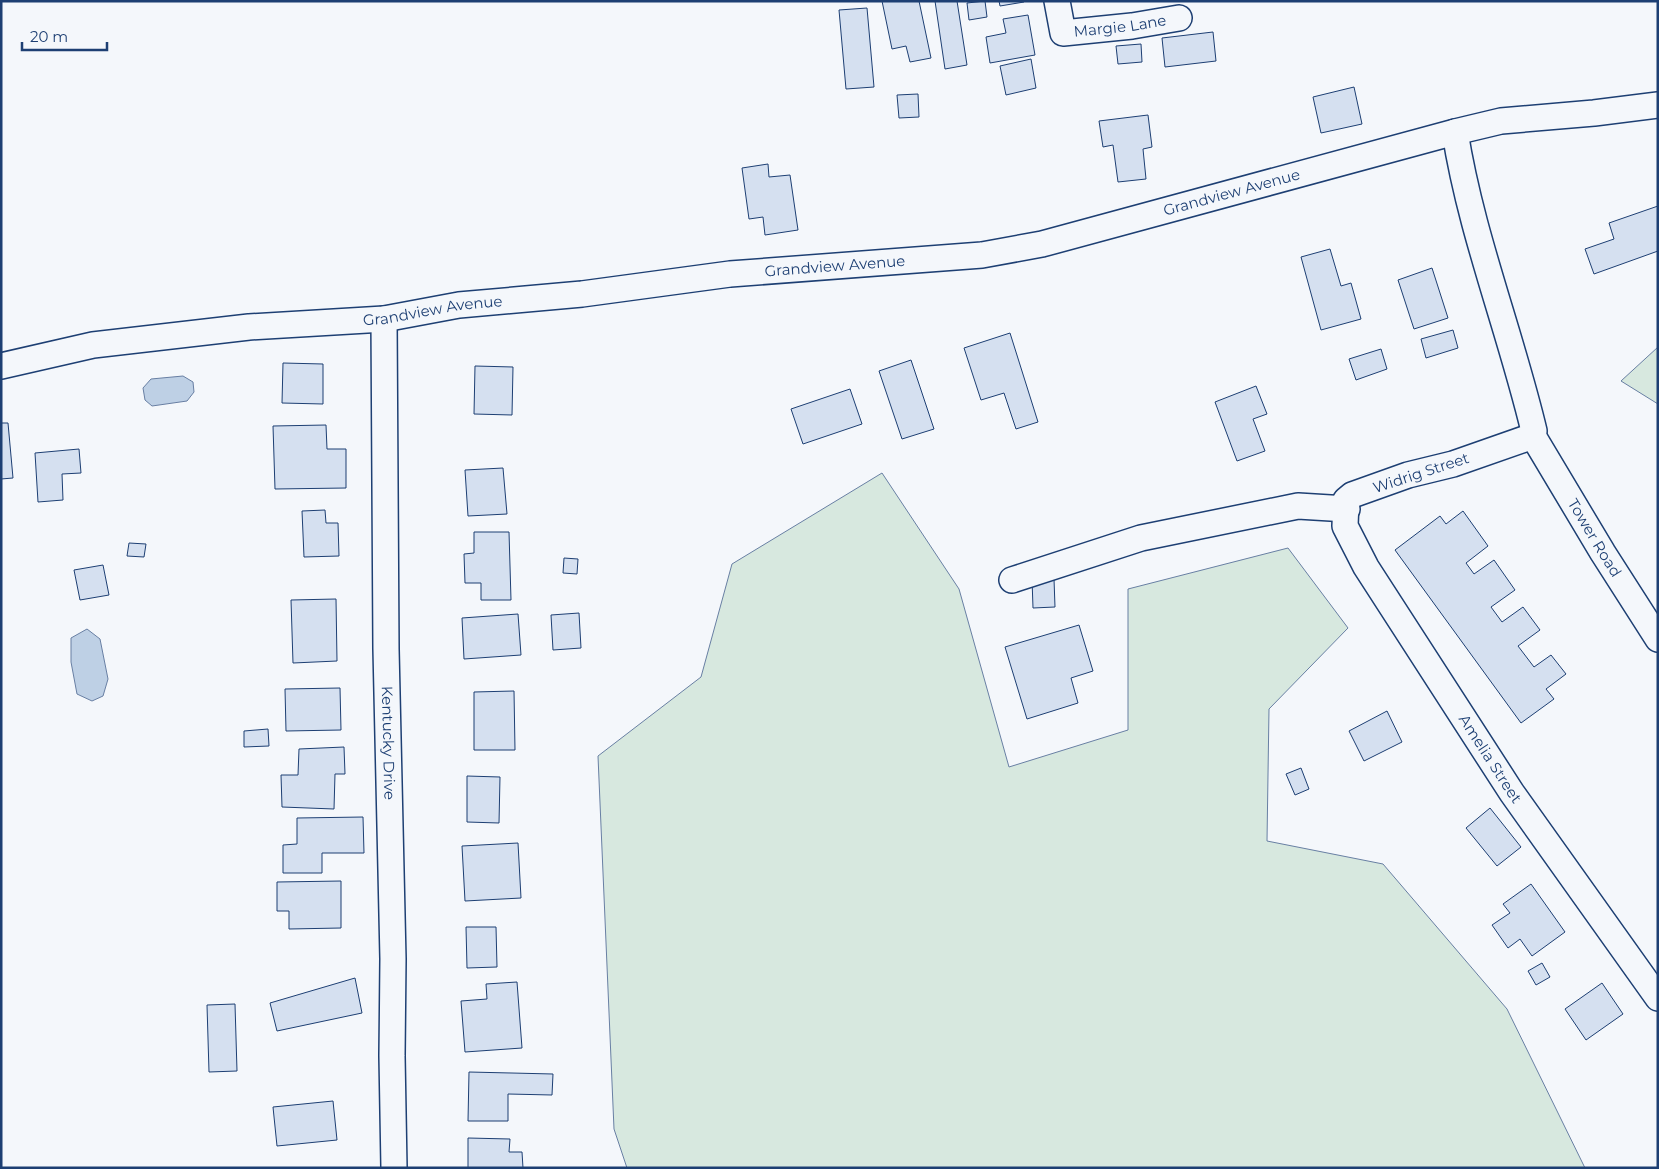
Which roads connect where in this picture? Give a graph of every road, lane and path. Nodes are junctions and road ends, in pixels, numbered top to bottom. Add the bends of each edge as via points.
1 (1057, 1) edge
2 (1179, 18) dead end
3 (1658, 105) edge
4 (1454, 132) junction
5 (384, 319) junction
6 (1, 366) edge
7 (1533, 436) junction
8 (1346, 509) junction
9 (1012, 580) dead end
10 (1658, 639) edge
11 (1658, 998) edge
12 (394, 1168) edge

1 - 2 street, Margie Lane via 1063,33
3 - 4 street, Grandview Avenue via 1501,121
4 - 5 street, Grandview Avenue via 1042,244 982,255 730,274 582,294 459,305
4 - 7 street via 1474,221 1524,389
5 - 6 street, Grandview Avenue via 249,327 93,345
5 - 12 street, Kentucky Drive
7 - 8 street, Widrig Street via 1352,495 1346,500
7 - 10 street, Tower Road
8 - 9 street via 1298,506 1150,536
8 - 11 street, Amelia Street via 1345,526 1366,567 1512,793

